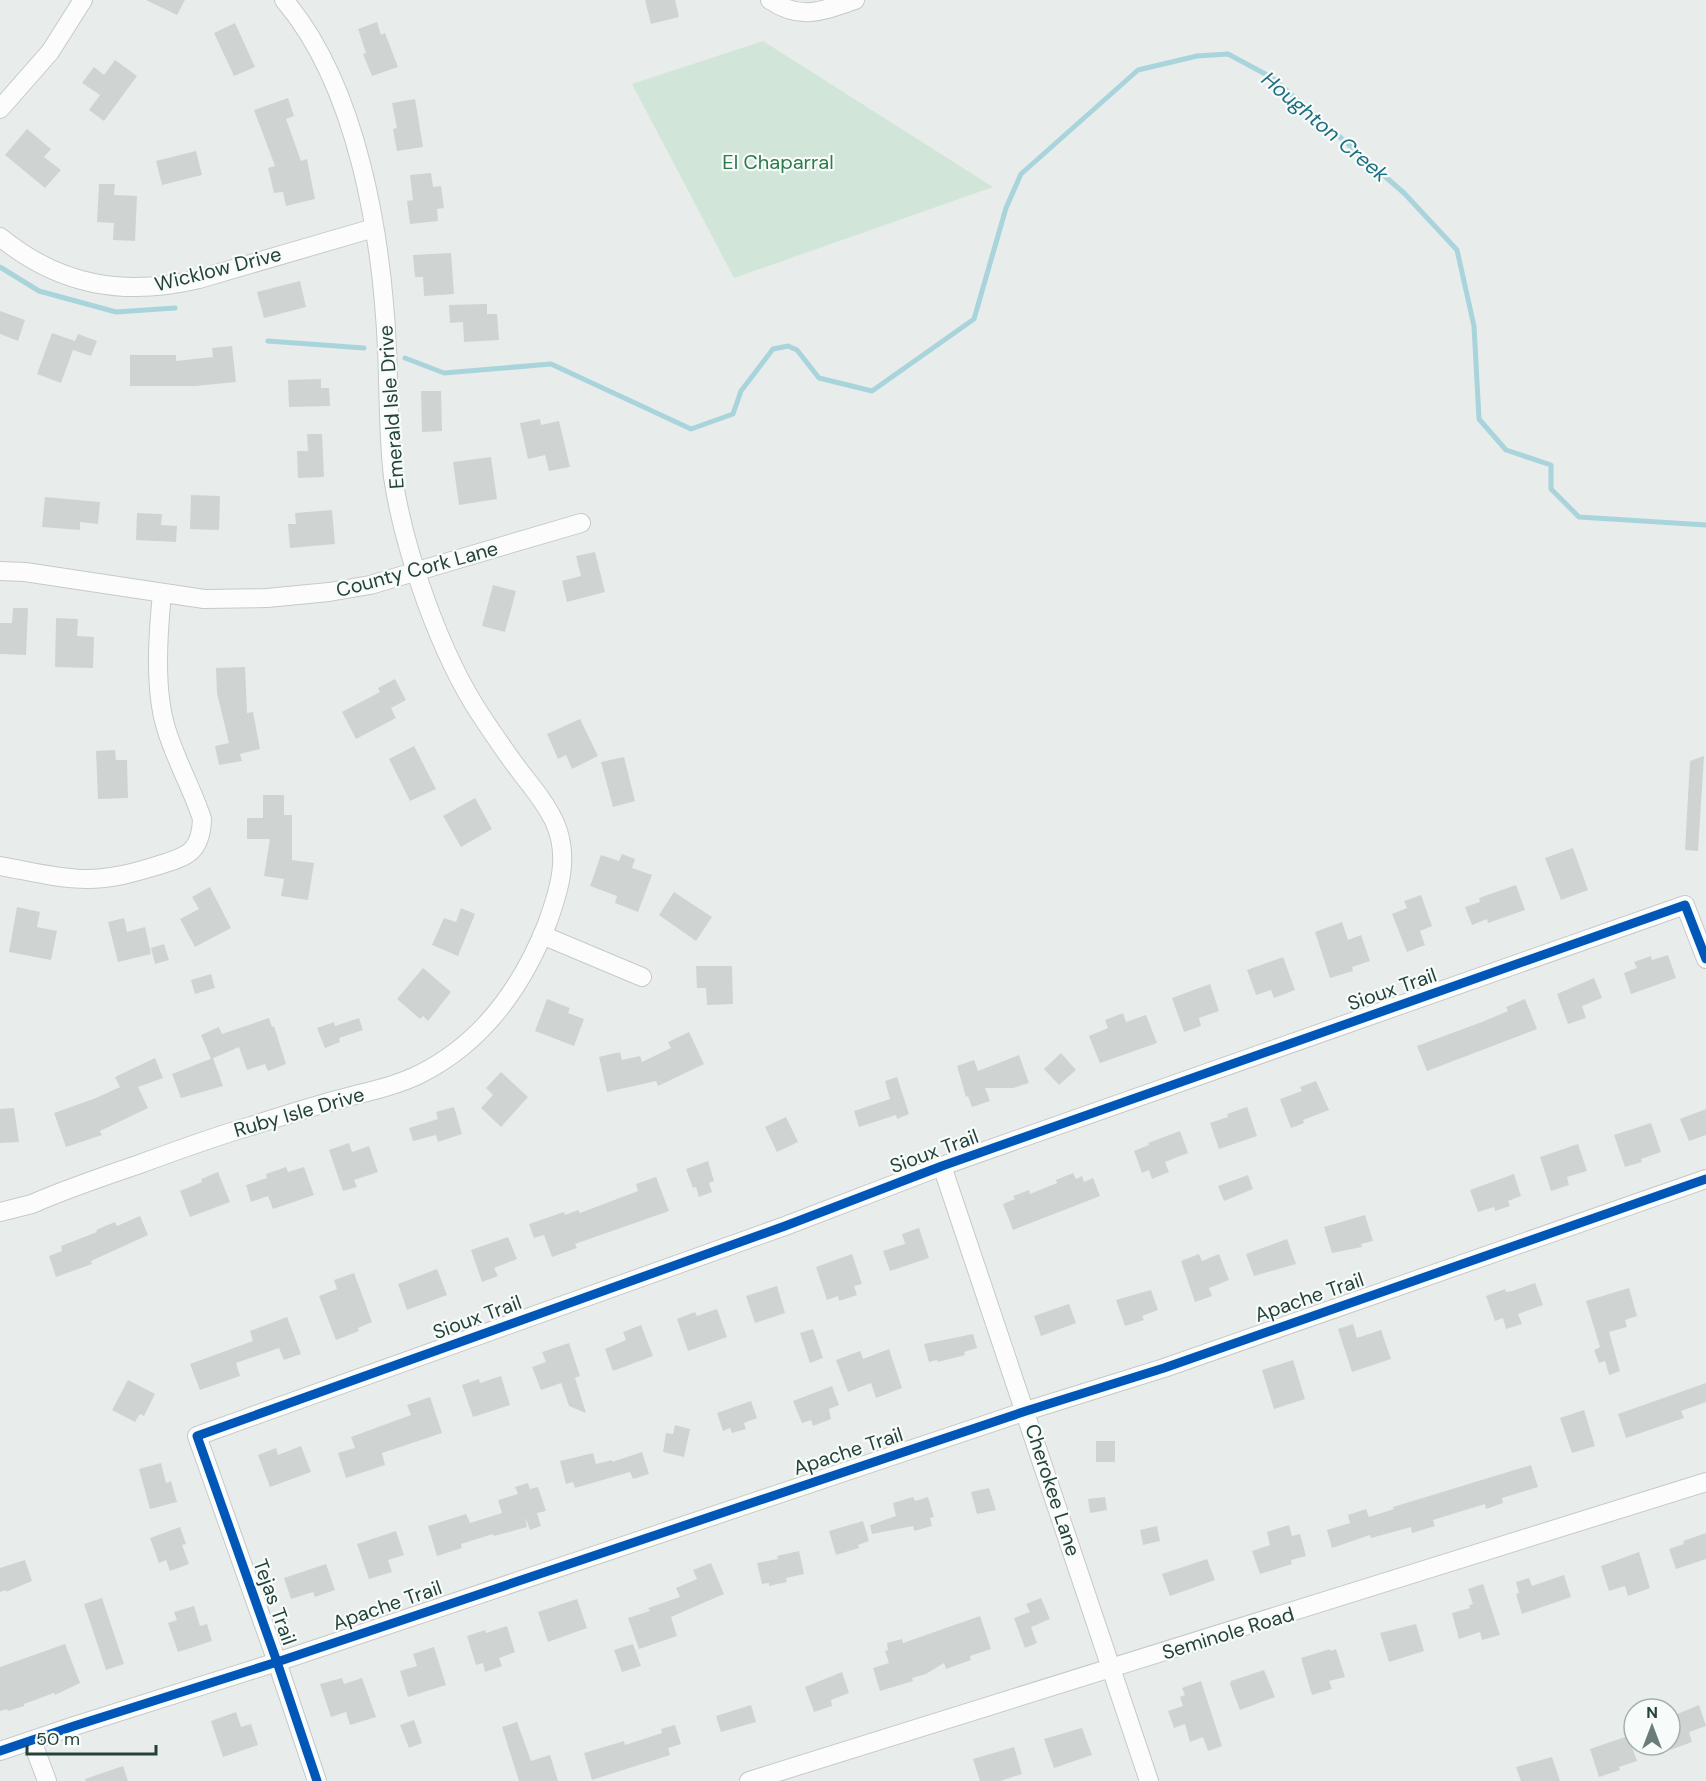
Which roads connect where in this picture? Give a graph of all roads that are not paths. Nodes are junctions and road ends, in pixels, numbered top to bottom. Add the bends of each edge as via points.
1 (83, 0) edge
2 (284, 0) edge
3 (770, 0) edge
4 (855, 0) edge
5 (0, 109) edge
6 (374, 228) junction
7 (0, 237) edge
8 (581, 523) dead end
9 (0, 571) edge
10 (417, 571) junction
11 (162, 593) junction
12 (0, 866) edge
13 (542, 935) junction
14 (1706, 959) edge
15 (642, 977) dead end
16 (942, 1166) junction
17 (1706, 1179) edge
18 (0, 1212) edge
19 (1026, 1411) junction
20 (197, 1436) joint
21 (1706, 1482) edge
22 (277, 1662) junction
23 (1112, 1668) junction
24 (32, 1741) junction
25 (0, 1751) edge
26 (47, 1781) edge
27 (316, 1781) edge
28 (749, 1781) edge
29 (1149, 1781) edge

1 - 5 street via 50,52
2 - 6 street, Emerald Isle Drive via 305,27 332,78 356,147
3 - 4 street via 781,8 804,13 822,12
6 - 7 street, Wicklow Drive via 177,284 133,288 67,276 46,268
6 - 10 street, Emerald Isle Drive via 387,345 394,479
8 - 10 street, County Cork Lane
9 - 11 street, County Cork Lane
10 - 11 street, County Cork Lane via 370,585 267,598 204,599
10 - 13 street, Emerald Isle Drive via 461,682 558,828 563,858 561,881
11 - 12 street via 158,664 165,727 202,819 197,844 184,857 107,878 68,877
13 - 15 street
13 - 18 street, Ruby Isle Drive via 514,989 488,1023 457,1051 420,1074 381,1089 232,1131
14 - 16 street, Sioux Trail via 1684,905
16 - 19 street, Cherokee Lane
16 - 20 street, Sioux Trail
17 - 19 street, Apache Trail via 1164,1368
19 - 22 street, Apache Trail
19 - 23 street, Cherokee Lane
20 - 22 street, Tejas Trail
21 - 23 street, Seminole Road
22 - 24 street, Apache Trail
22 - 27 street, Tejas Trail
23 - 28 street, Seminole Road
23 - 29 street, Cherokee Lane
24 - 25 street, Apache Trail
24 - 26 street

